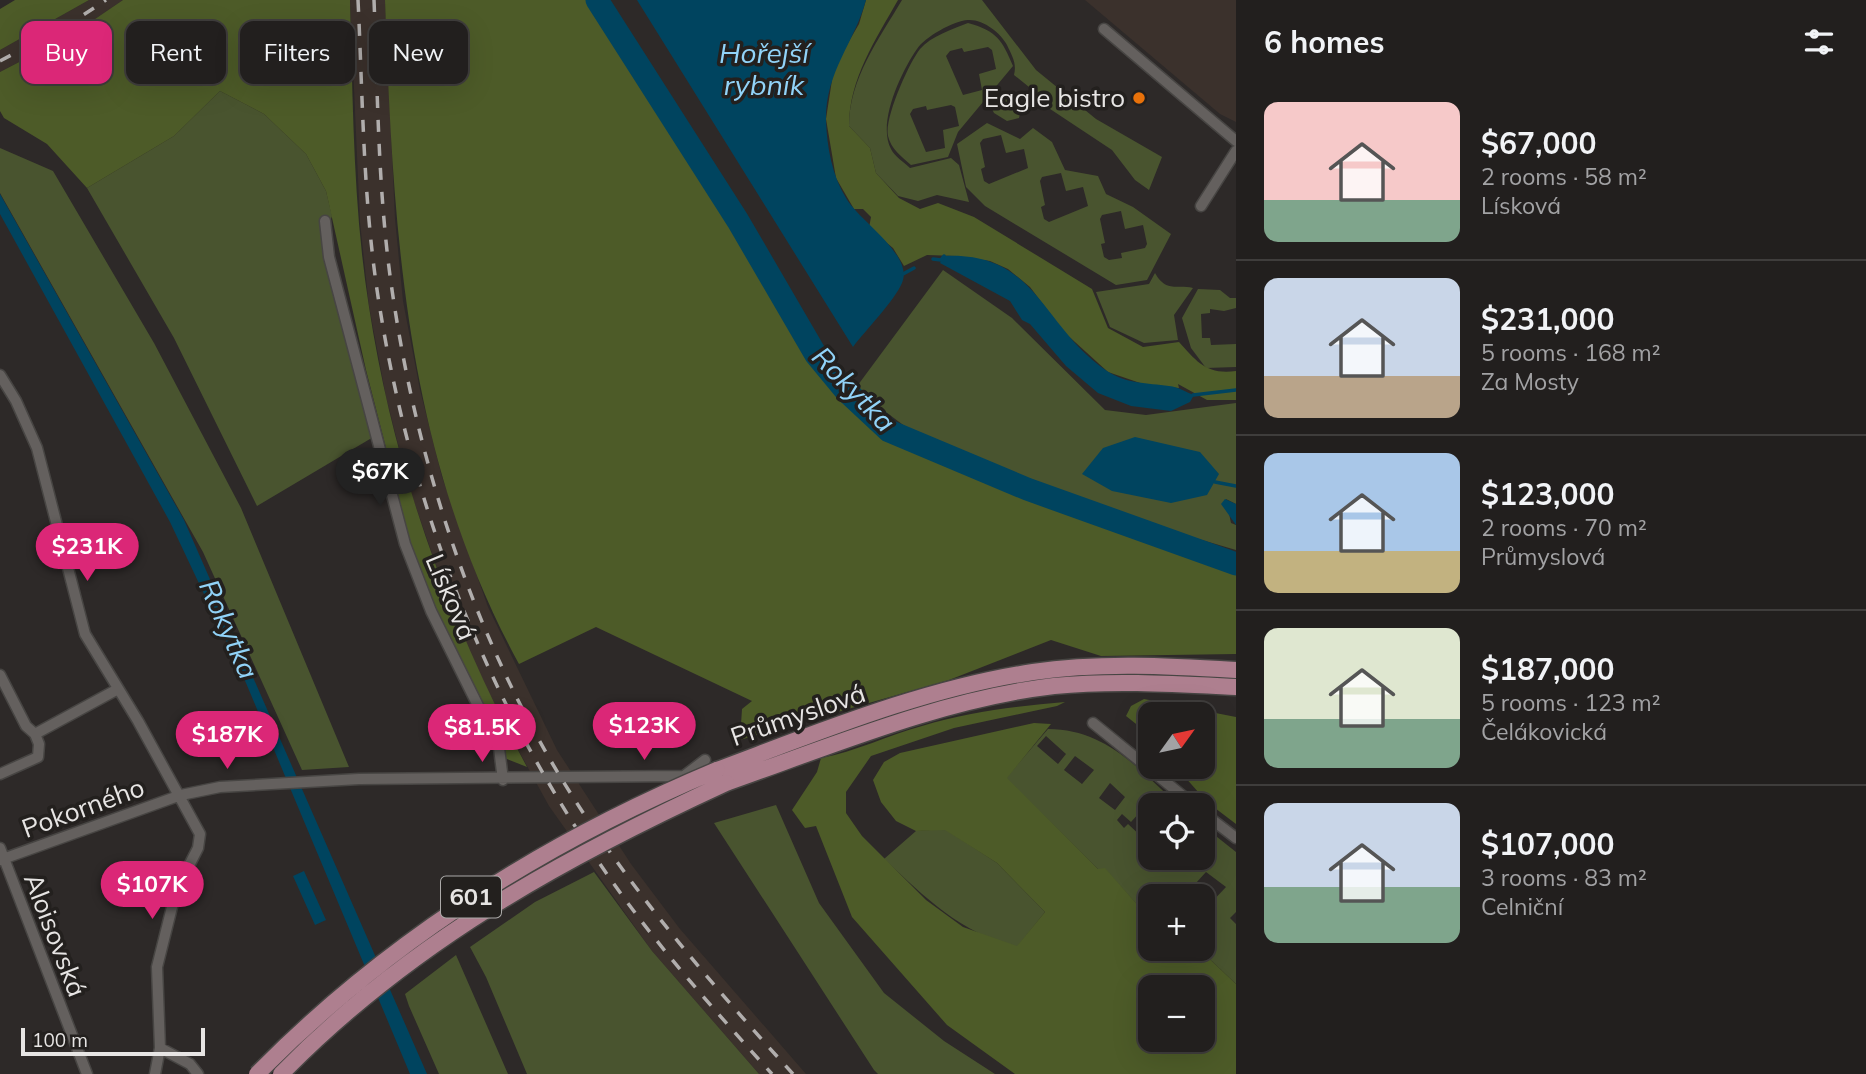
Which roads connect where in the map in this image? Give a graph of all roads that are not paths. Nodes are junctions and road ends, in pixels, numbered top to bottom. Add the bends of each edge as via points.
1 (1104, 29) dead end
2 (1236, 141) edge
3 (1236, 151) edge
4 (1201, 206) dead end
5 (325, 221) dead end
6 (0, 374) edge
7 (1236, 670) edge
8 (0, 675) edge
9 (1236, 687) edge
10 (118, 689) junction
11 (1093, 723) dead end
12 (34, 734) junction
13 (716, 771) junction
14 (0, 774) edge
15 (503, 780) junction
16 (1179, 793) edge
17 (181, 795) junction
18 (1215, 822) edge
19 (1236, 838) edge
20 (1, 856) edge
21 (160, 1048) junction
22 (87, 1074) edge
23 (155, 1074) edge
24 (198, 1074) edge
25 (257, 1074) edge
26 (281, 1074) edge

1 - 2 street
3 - 4 street
5 - 15 street, Lísková via 329,257 405,544 431,611 499,748
6 - 10 street via 37,448 85,634
7 - 13 main road, Průmyslová / 601 via 1128,666 1016,675 900,706
8 - 12 street
9 - 13 main road, Průmyslová / 601 via 1105,683 1023,691
10 - 12 street
10 - 17 street
11 - 16 street
12 - 14 street via 38,757
13 - 15 street, Pokorného via 684,776
13 - 25 main road, Průmyslová / 601, bridge via 670,789 480,891 354,985
13 - 26 main road, Průmyslová / 601, bridge via 494,902 411,962
15 - 17 street, Pokorného via 310,781 220,787
17 - 20 street, Pokorného
17 - 21 street via 200,834 198,848 176,891 157,967
18 - 19 street
20 - 22 street, Aloisovská
21 - 23 street
21 - 24 street via 190,1064

